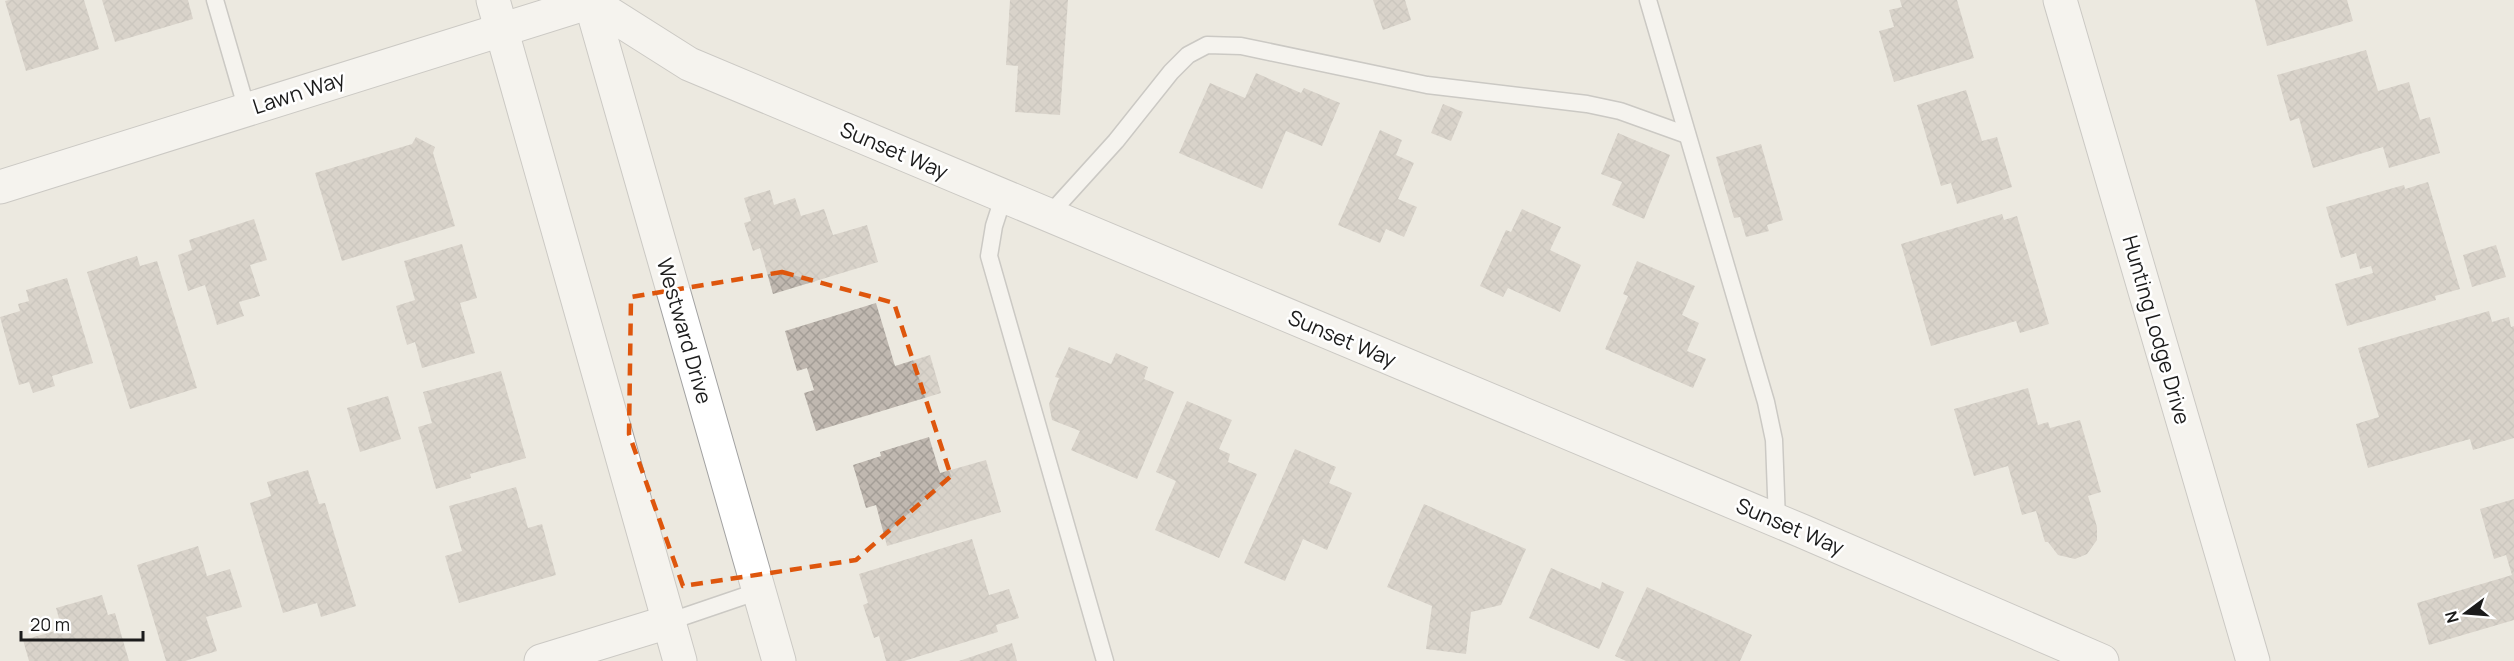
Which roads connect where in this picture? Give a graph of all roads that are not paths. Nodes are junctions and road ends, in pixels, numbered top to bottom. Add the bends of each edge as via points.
1 (215, 0) edge
2 (1648, 0) edge
3 (2060, 0) edge
4 (593, 1) edge
5 (497, 15) edge
6 (247, 110) junction
7 (1687, 135) junction
8 (0, 187) edge
9 (1004, 198) junction
10 (1048, 216) junction
11 (1777, 521) junction
12 (759, 591) junction
13 (668, 622) junction
14 (541, 661) edge
15 (680, 661) edge
16 (779, 661) edge
17 (1106, 661) edge
18 (2102, 661) edge
19 (2253, 661) edge

1 - 6 lane
2 - 7 lane
3 - 19 street, Hunting Lodge Drive
4 - 5 street, Lawn Way
4 - 9 street, Sunset Way via 689,64
4 - 12 street, Westward Drive
5 - 6 street, Lawn Way
5 - 13 street
6 - 8 street, Lawn Way
7 - 10 lane via 1620,111 1587,104 1427,85 1242,46 1207,45 1188,55 1171,72
7 - 11 lane via 1766,402 1774,440
9 - 10 street, Sunset Way
9 - 17 lane via 989,256
10 - 11 street, Sunset Way
11 - 18 street, Sunset Way
12 - 13 lane
12 - 16 street, Westward Drive
13 - 14 street
13 - 15 street

